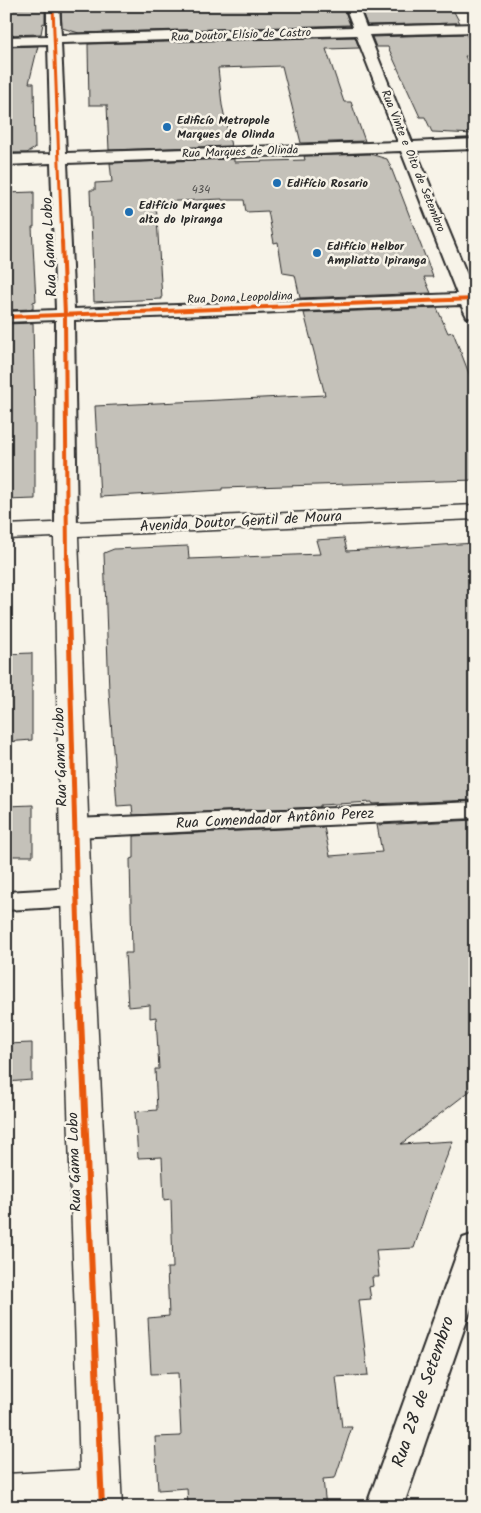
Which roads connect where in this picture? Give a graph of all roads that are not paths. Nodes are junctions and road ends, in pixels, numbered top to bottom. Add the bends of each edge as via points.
1 (54, 6) edge
2 (351, 6) edge
3 (475, 28) edge
4 (362, 31) junction
5 (55, 40) junction
6 (6, 41) edge
7 (475, 144) edge
8 (407, 146) junction
9 (58, 158) junction
10 (6, 160) edge
11 (471, 300) edge
12 (65, 315) junction
13 (475, 316) edge
14 (6, 317) edge
15 (475, 512) edge
16 (66, 530) junction
17 (6, 532) edge
18 (475, 810) edge
19 (75, 828) junction
20 (76, 897) junction
21 (6, 901) edge
22 (475, 1248) edge
23 (6, 1493) edge
24 (102, 1497) edge
25 (384, 1507) edge

1 - 5 street, Rua Gama Lobo
2 - 4 street, Rua Vinte e Oito de Setembro
3 - 4 street, Rua Doutor Elísio de Castro
4 - 5 street, Rua Doutor Elísio de Castro
4 - 8 street, Rua Vinte e Oito de Setembro
5 - 6 street, Rua Doutor Elísio de Castro
5 - 9 street, Rua Gama Lobo
7 - 8 street, Rua Marques de Olinda
8 - 9 street, Rua Marques de Olinda
8 - 11 street, Rua Vinte e Oito de Setembro
9 - 10 street, Rua Marques de Olinda
9 - 12 street, Rua Gama Lobo
11 - 12 street, Rua Dona Leopoldina
11 - 13 street, Rua Vinte e Oito de Setembro
12 - 14 street, Rua Dona Leopoldina
12 - 16 street, Rua Gama Lobo
15 - 16 street, Avenida Doutor Gentil de Moura
16 - 17 street, Avenida Doutor Gentil de Moura
16 - 19 street, Rua Gama Lobo
18 - 19 street, Rua Comendador Antônio Perez
19 - 20 street, Rua Gama Lobo
20 - 21 street
20 - 24 street, Rua Gama Lobo
22 - 25 street, Rua 28 de Setembro
23 - 24 street

